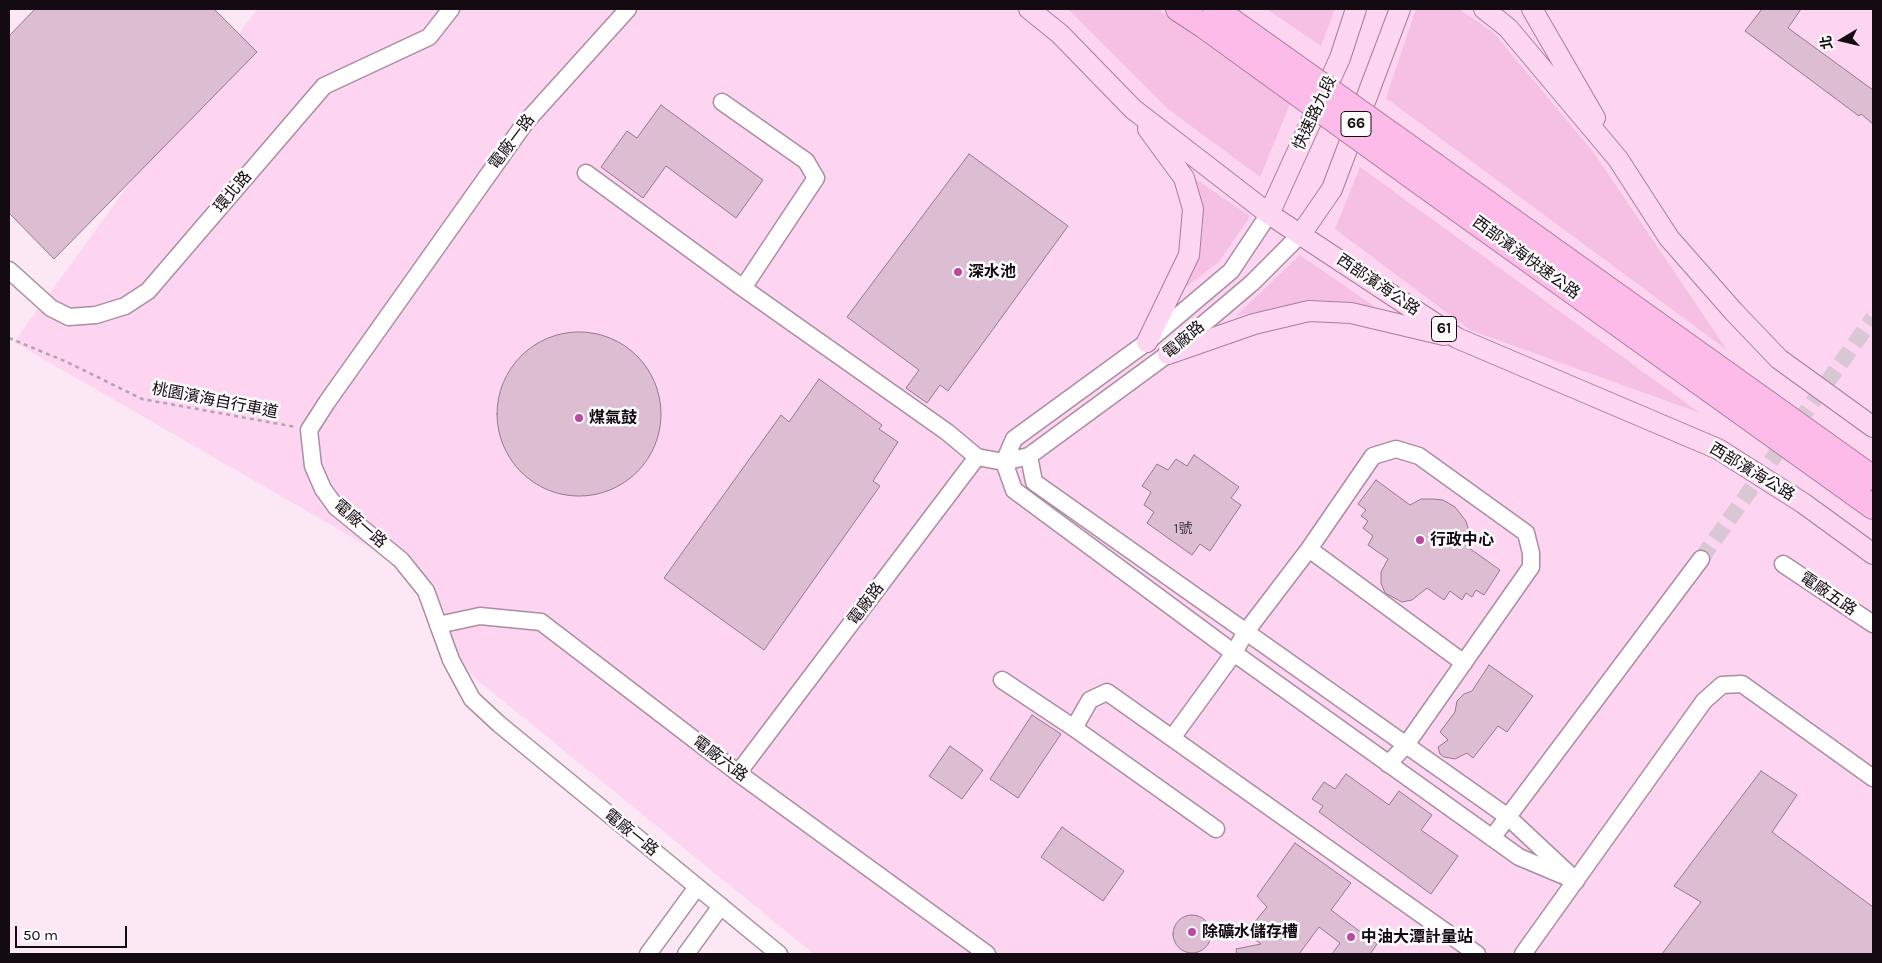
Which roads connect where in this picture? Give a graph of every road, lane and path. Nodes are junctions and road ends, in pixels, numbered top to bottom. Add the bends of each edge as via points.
1 (450, 9) edge
2 (628, 9) edge
3 (1029, 9) edge
4 (1178, 9) edge
5 (1356, 9) edge
6 (1400, 9) edge
7 (1484, 9) edge
8 (1532, 9) edge
9 (1208, 17) edge
10 (722, 102) dead end
11 (1133, 109) junction
12 (1618, 159) junction
13 (586, 173) dead end
14 (1430, 176) junction
15 (1269, 214) junction
16 (1302, 234) junction
17 (9, 270) edge
18 (743, 288) junction
19 (9, 338) edge
20 (1457, 338) junction
21 (1147, 342) junction
22 (1168, 354) junction
23 (1873, 427) edge
24 (310, 430) junction
25 (1029, 456) junction
26 (976, 457) junction
27 (1004, 462) junction
28 (1873, 478) edge
29 (1873, 507) edge
30 (1309, 549) junction
31 (1873, 554) edge
32 (1701, 559) tunnel mouth
33 (1783, 564) dead end
34 (1873, 624) edge
35 (438, 625) junction
36 (1246, 633) junction
37 (1234, 653) junction
38 (1464, 663) junction
39 (1002, 680) dead end
40 (1074, 728) junction
41 (1172, 738) junction
42 (1406, 745) junction
43 (1388, 764) junction
44 (738, 773) junction
45 (1873, 778) edge
46 (1508, 817) junction
47 (1216, 829) dead end
48 (1492, 838) junction
49 (1576, 881) junction
50 (697, 887) junction
51 (720, 906) junction
52 (648, 954) edge
53 (686, 954) edge
54 (779, 954) edge
55 (987, 954) edge
56 (1477, 954) edge
57 (1523, 954) edge

1 - 17 street, 環北路 via 429,37 324,86 154,284 125,306 69,317 51,308
2 - 24 street, 電廠一路 via 525,123
3 - 11 main road, 西部濱海公路 / 61 via 1060,34
4 - 9 highway, 西部濱海快速公路
5 - 15 main road, 快速路九段 / 66 via 1340,58
6 - 16 main road, 66 via 1332,189
7 - 12 main road via 1508,28
8 - 12 main road
9 - 14 highway, 西部濱海快速公路, bridge
10 - 18 street via 806,160 816,178
11 - 15 main road, 西部濱海公路 / 61
11 - 21 main road via 1184,178 1193,209 1188,255
12 - 23 main road via 1669,238 1779,359
13 - 18 street
14 - 28 highway, 西部濱海快速公路
14 - 29 highway, 西部濱海快速公路
15 - 16 main road, 西部濱海公路 / 61
15 - 21 street, 電廠路 via 1231,271
16 - 20 main road, 西部濱海公路 / 61
16 - 22 street, 電廠路 via 1252,283
18 - 26 street via 947,432
19 - 24 path, 桃園濱海自行車道 via 142,399
20 - 22 main road via 1351,313 1309,312 1254,324
20 - 31 main road, 西部濱海公路 / 61 via 1718,449 1803,503
21 - 27 street, 電廠路 via 1014,439
22 - 25 street, 電廠路
24 - 35 street, 電廠一路 via 313,466 323,489 336,507 401,560 426,591
25 - 27 street, 電廠路
25 - 36 street via 1034,482
26 - 27 street, 電廠路
26 - 44 street, 電廠路
27 - 37 street via 1014,490
30 - 36 street
30 - 38 street
30 - 38 street via 1373,456 1396,449 1419,456 1526,532 1531,567
32 - 46 street
33 - 34 street, 電廠五路
35 - 44 street, 電廠六路 via 480,616 541,622
35 - 50 street, 電廠一路 via 451,660 472,699
36 - 37 street
36 - 42 street
37 - 41 street
37 - 43 street
38 - 42 street
39 - 40 street
40 - 41 street via 1090,700 1107,692
40 - 47 street
41 - 56 street
42 - 43 street
42 - 46 street
43 - 48 street
44 - 55 street, 電廠六路
45 - 49 street via 1742,684 1722,685 1704,701
46 - 48 street
46 - 49 street
48 - 49 street via 1519,857
49 - 57 street
50 - 51 street, 電廠一路
50 - 52 street
51 - 53 street
51 - 54 street, 電廠一路

